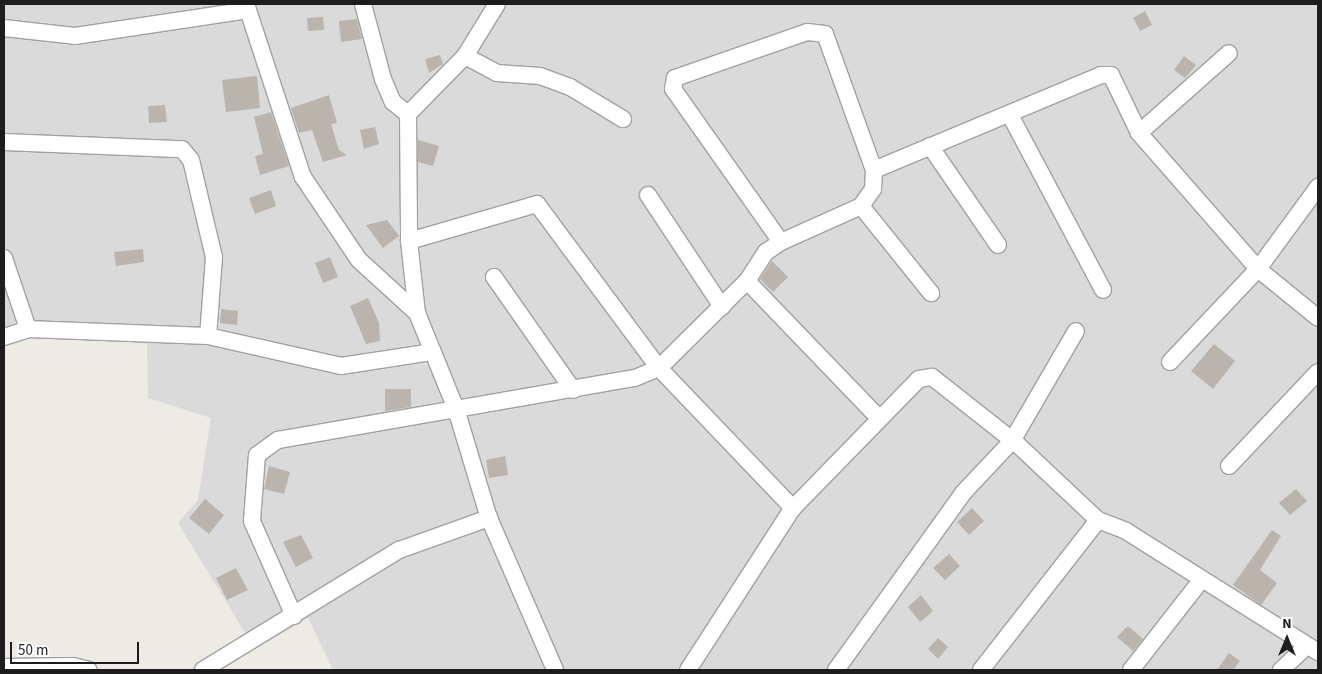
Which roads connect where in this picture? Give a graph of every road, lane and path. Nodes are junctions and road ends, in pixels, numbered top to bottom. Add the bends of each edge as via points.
1 (363, 4) edge
2 (497, 4) edge
3 (247, 7) edge
4 (4, 28) edge
5 (1229, 53) dead end
6 (465, 56) junction
7 (408, 114) junction
8 (1010, 116) junction
9 (623, 119) dead end
10 (1139, 133) junction
11 (4, 142) edge
12 (930, 146) junction
13 (874, 170) junction
14 (1318, 187) edge
15 (648, 195) dead end
16 (861, 206) junction
17 (409, 241) junction
18 (781, 242) junction
19 (998, 245) dead end
20 (4, 258) edge
21 (1258, 269) junction
22 (494, 277) dead end
23 (747, 281) junction
24 (1103, 290) dead end
25 (931, 293) dead end
26 (722, 307) junction
27 (417, 313) junction
28 (1318, 318) edge
29 (28, 329) junction
30 (1076, 331) dead end
31 (208, 336) junction
32 (4, 337) edge
33 (433, 352) junction
34 (1170, 362) dead end
35 (659, 368) junction
36 (1318, 372) edge
37 (573, 390) junction
38 (456, 409) junction
39 (879, 418) junction
40 (1012, 441) junction
41 (1229, 466) dead end
42 (793, 508) junction
43 (489, 518) junction
44 (1098, 520) junction
45 (1202, 579) junction
46 (294, 616) junction
47 (1313, 649) edge
48 (4, 667) edge
49 (89, 670) edge
50 (203, 670) edge
51 (555, 670) edge
52 (688, 670) edge
53 (836, 670) edge
54 (981, 670) edge
55 (1131, 670) edge
56 (1281, 670) edge

1 - 7 street via 383,79 393,102
2 - 6 street
3 - 4 street via 75,36
3 - 27 street via 303,176 358,260
5 - 10 street
6 - 7 street
6 - 9 street via 497,73 540,76 570,87
7 - 17 street
8 - 10 street via 1101,74 1111,75
8 - 12 street
8 - 24 street
10 - 21 street
11 - 31 street via 182,149 191,160 214,257
12 - 13 street
12 - 19 street
13 - 16 street via 873,189
13 - 18 street via 825,34 807,32 676,78 673,89
14 - 21 street
15 - 26 street
16 - 18 street
16 - 25 street
17 - 27 street
17 - 35 street via 537,204
18 - 23 street via 766,252
20 - 29 street
21 - 28 street
21 - 34 street
22 - 37 street
23 - 26 street
23 - 39 street
26 - 35 street
27 - 33 street
29 - 31 street
29 - 32 street
30 - 40 street
31 - 33 street via 341,366
33 - 38 street
35 - 37 street via 636,378
35 - 42 street
36 - 41 street
37 - 38 street
38 - 43 street
38 - 46 street via 278,440 257,455 252,521
39 - 40 street via 919,379 932,378
39 - 42 street
40 - 44 street
40 - 53 street via 963,493
42 - 52 street
43 - 46 street via 399,550
43 - 51 street
44 - 45 street via 1126,531
44 - 54 street
45 - 47 street
45 - 55 street
46 - 50 street
47 - 56 street
48 - 49 street via 74,666

